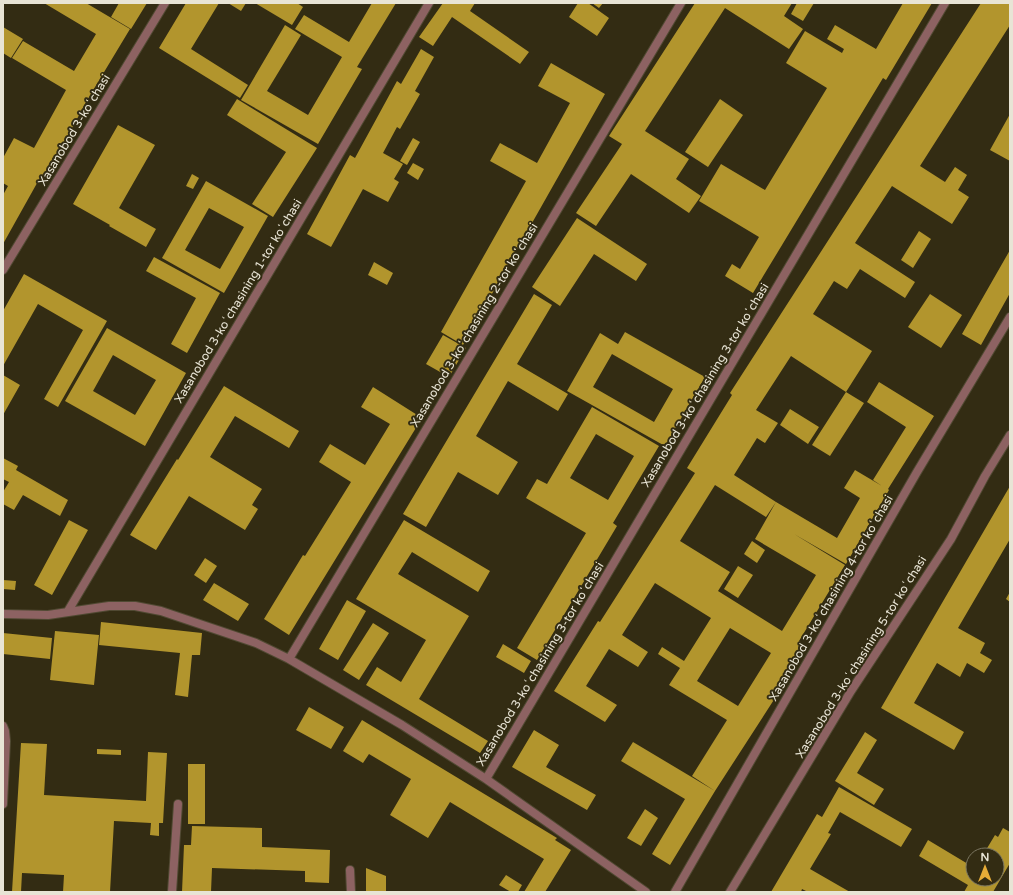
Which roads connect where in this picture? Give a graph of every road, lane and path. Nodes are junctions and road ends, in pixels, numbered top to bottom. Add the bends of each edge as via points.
1 (165, 3) edge
2 (429, 3) edge
3 (681, 3) edge
4 (945, 3) edge
5 (3, 270) edge
6 (1010, 317) edge
7 (1010, 434) edge
8 (68, 611) junction
9 (3, 614) edge
10 (288, 659) junction
11 (3, 726) edge
12 (486, 780) junction
13 (3, 804) edge
14 (178, 804) dead end
15 (350, 870) dead end
16 (172, 892) edge
17 (351, 892) edge
18 (646, 892) edge
19 (675, 892) edge
20 (730, 892) edge

1 - 5 street, Xasanobod 3-koʻchasi
2 - 8 street, Xasanobod 3-koʻchasining 1-tor koʻchasi
3 - 10 street, Xasanobod 3-koʻchasining 2-tor koʻchasi
4 - 12 street, Xasanobod 3-koʻchasining 3-tor koʻchasi
6 - 19 street, Xasanobod 3-koʻchasining 4-tor koʻchasi via 917,472
7 - 20 street, Xasanobod 3-koʻchasining 5-tor koʻchasi via 951,539 851,691
8 - 9 street via 48,615
8 - 10 street via 109,606 135,606 161,611 256,643
10 - 12 street via 402,725
11 - 13 street via 6,741
12 - 18 street
14 - 16 street
15 - 17 street

